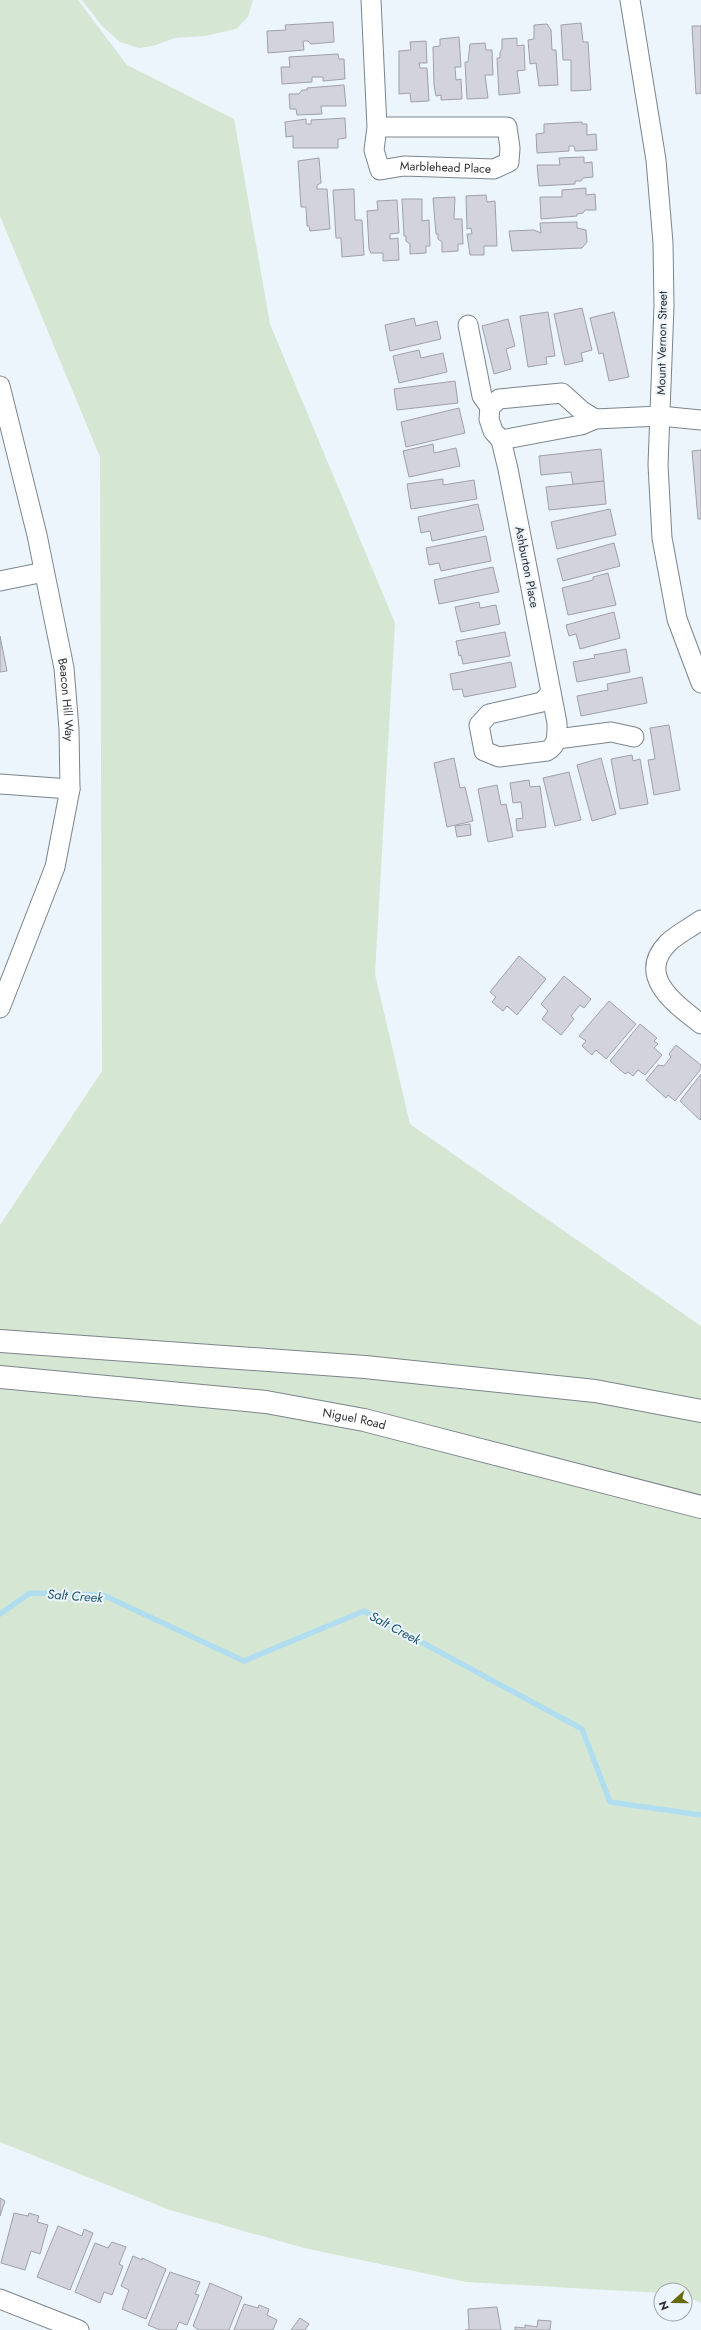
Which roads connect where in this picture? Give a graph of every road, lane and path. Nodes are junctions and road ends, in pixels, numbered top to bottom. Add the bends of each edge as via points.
1 (371, 0) edge
2 (630, 0) edge
3 (377, 127) junction
4 (468, 325) dead end
5 (0, 386) edge
6 (490, 407) junction
7 (660, 416) junction
8 (595, 419) junction
9 (701, 420) edge
10 (501, 440) junction
11 (44, 572) junction
12 (0, 580) edge
13 (701, 683) edge
14 (551, 693) junction
15 (634, 737) dead end
16 (557, 739) junction
17 (0, 784) edge
18 (70, 789) junction
19 (701, 920) edge
20 (2, 996) edge
21 (701, 1024) edge
22 (0, 1341) edge
23 (0, 1376) edge
24 (701, 1411) edge
25 (701, 1507) edge
26 (0, 2299) edge
27 (79, 2330) edge

1 - 3 street, Marblehead Place
2 - 7 street, Mount Vernon Street via 656,160 660,202 664,306
3 - 3 street, Marblehead Place via 374,150 380,170 404,166 494,169 509,162 507,127
4 - 6 street via 482,396
5 - 11 street, Beacon Hill Way
6 - 8 street via 499,399 562,393
6 - 10 street, Ashburton Place via 489,420 493,432
7 - 8 street
7 - 9 street
7 - 13 street, Mount Vernon Street via 659,507 665,565 677,619
8 - 10 street
10 - 14 street, Ashburton Place
11 - 12 street
11 - 18 street, Beacon Hill Way via 64,668 70,729
14 - 16 street, Ashburton Place via 557,723
14 - 16 street via 542,702 489,714 479,725 484,751 499,757 546,751 552,748
15 - 16 street via 611,732
17 - 18 street
18 - 20 street, Beacon Hill Way via 55,867
19 - 21 street via 668,944 660,956 657,971 664,993
22 - 24 main road via 365,1367 595,1391
23 - 25 main road, Niguel Road via 266,1402 364,1420
26 - 27 street

